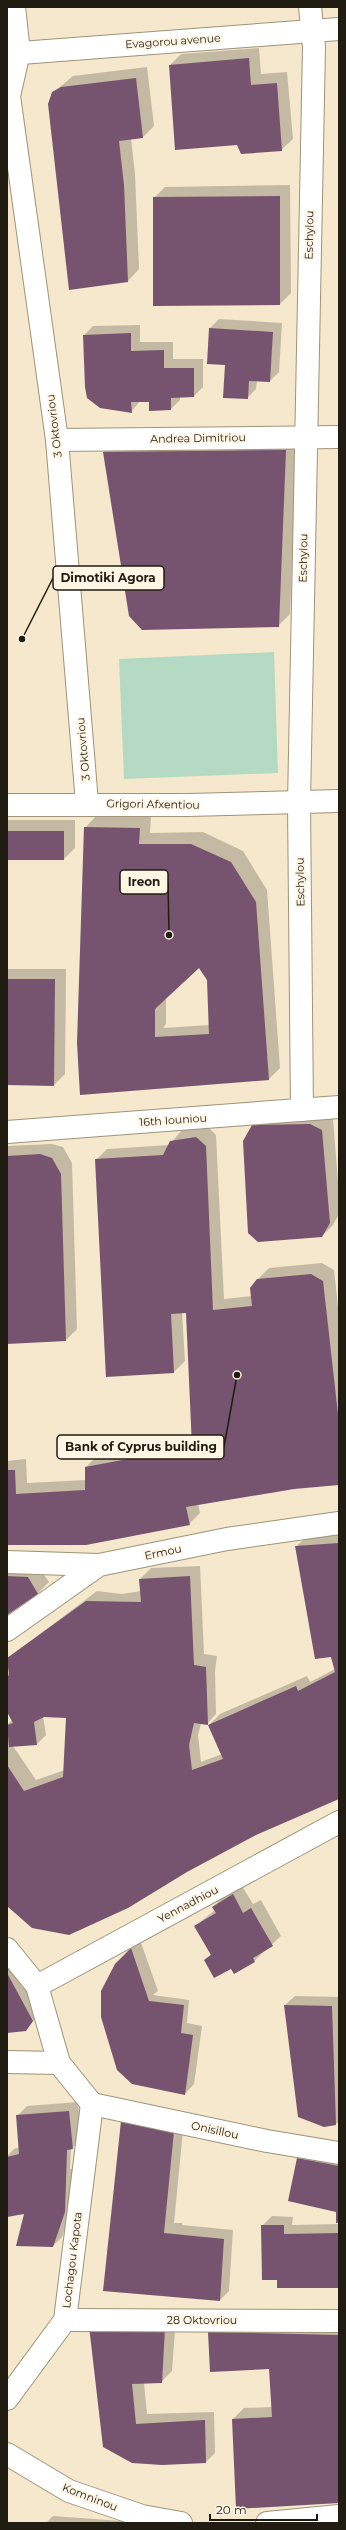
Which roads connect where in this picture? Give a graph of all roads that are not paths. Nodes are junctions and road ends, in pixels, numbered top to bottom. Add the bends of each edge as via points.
1 (14, 7) edge
2 (310, 7) edge
3 (339, 29) edge
4 (313, 31) junction
5 (13, 53) edge
6 (304, 436) junction
7 (339, 437) edge
8 (57, 440) junction
9 (339, 801) edge
10 (299, 802) junction
11 (87, 803) junction
12 (7, 805) edge
13 (339, 1107) edge
14 (302, 1110) junction
15 (7, 1132) edge
16 (339, 1523) edge
17 (7, 1562) edge
18 (99, 1566) junction
19 (7, 1630) edge
20 (339, 1822) edge
21 (7, 1949) edge
22 (37, 1986) junction
23 (7, 2062) edge
24 (59, 2063) junction
25 (92, 2104) junction
26 (339, 2153) edge
27 (65, 2320) junction
28 (339, 2321) edge
29 (7, 2399) edge
30 (7, 2454) edge
31 (339, 2516) edge
32 (181, 2523) edge
33 (266, 2523) edge

1 - 5 street
2 - 4 street, Eschylou
3 - 4 street, Evagorou avenue
4 - 5 street, Evagorou avenue
4 - 6 street, Eschylou
5 - 8 street, 3 Oktovriou via 9,96
6 - 7 street, Andrea Dimitriou
6 - 8 street, Andrea Dimitriou
6 - 10 street, Eschylou
8 - 11 street, 3 Oktovriou
9 - 10 street, Grigori Afxentiou
10 - 11 street, Grigori Afxentiou
10 - 14 street, Eschylou
11 - 12 street, Grigori Afxentiou
13 - 14 street, 16th Iouniou
14 - 15 street, 16th Iouniou
16 - 18 street, Ermou via 227,1539
17 - 18 street
18 - 19 street, Ermou
20 - 22 street, Yennadhiou
21 - 22 street
22 - 24 street
23 - 24 street
24 - 25 street
25 - 26 street, Onisillou via 266,2141
25 - 27 street, Lochagou Kapota
27 - 28 street, 28 Oktovriou
27 - 29 street, Lochagou Kapota
30 - 32 street, Komninou via 69,2491 142,2516
31 - 33 street

